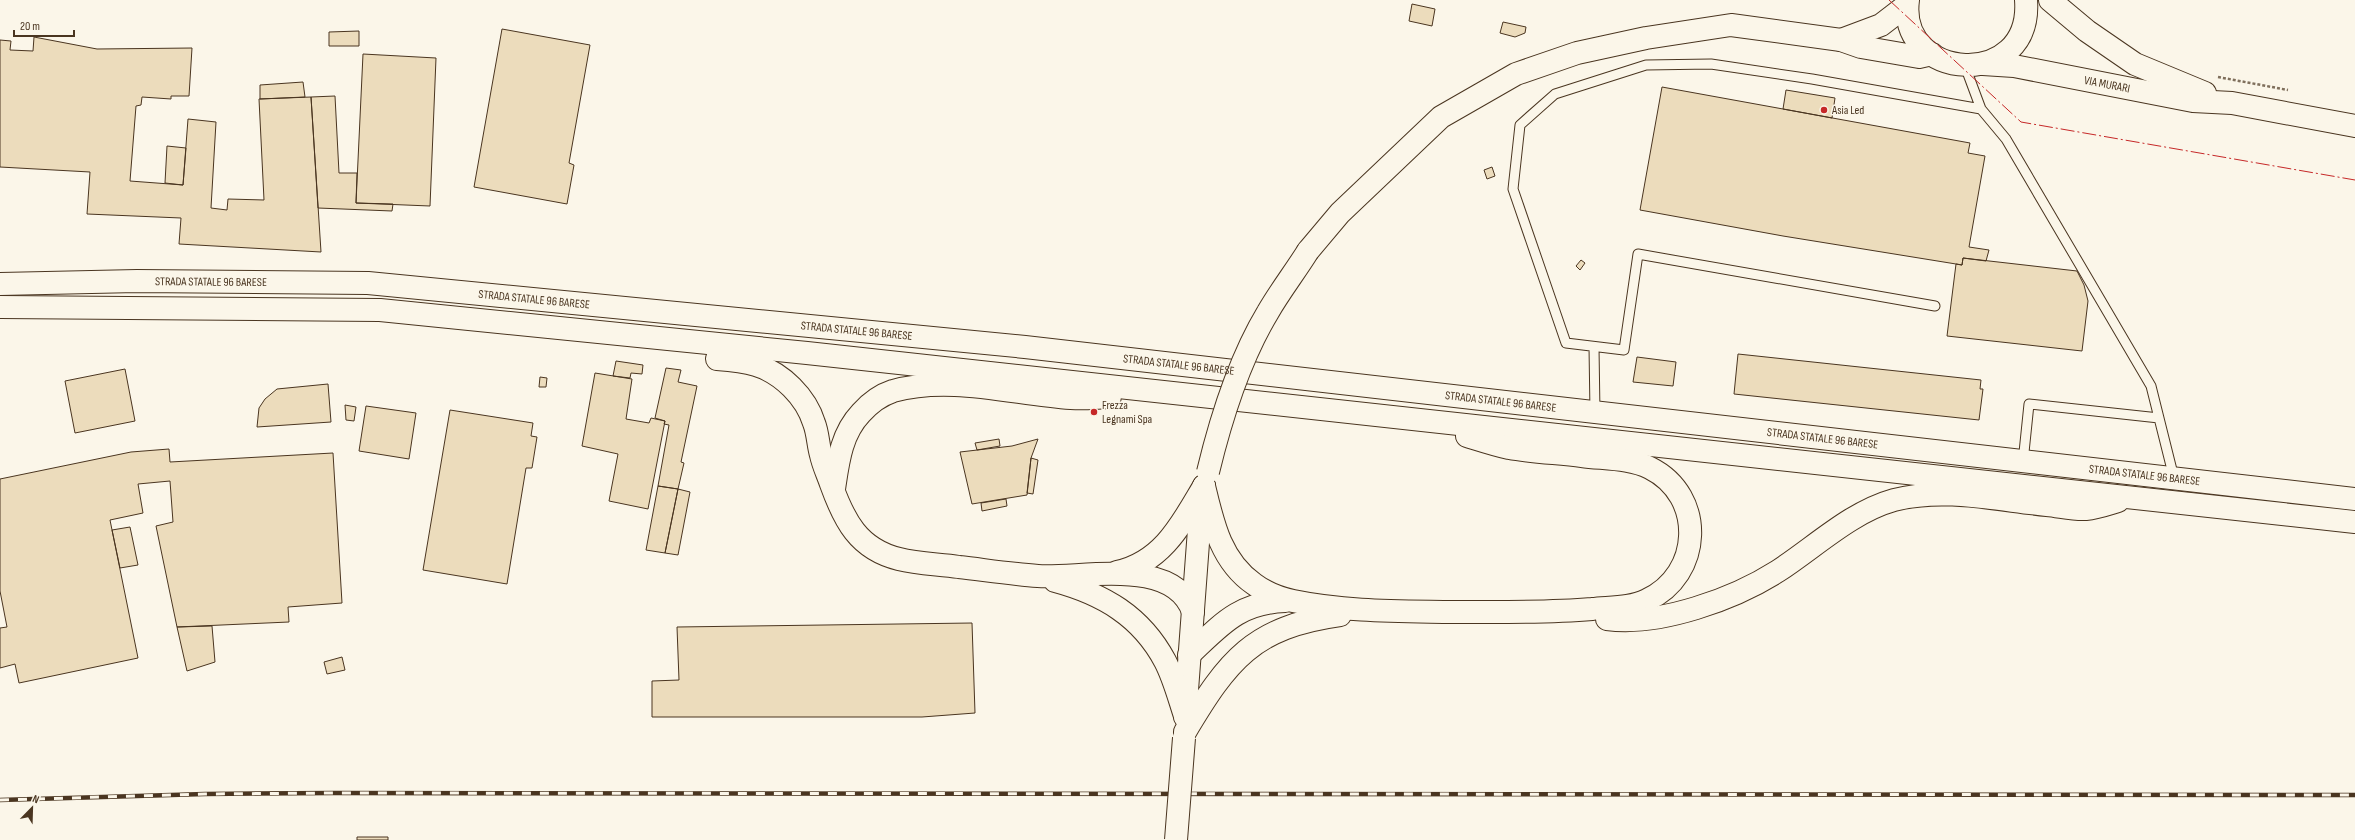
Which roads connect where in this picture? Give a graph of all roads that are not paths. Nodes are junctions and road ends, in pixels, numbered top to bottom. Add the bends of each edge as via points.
1 (2026, 0) edge
2 (2050, 0) edge
3 (1907, 2) edge
4 (1841, 40) junction
5 (1932, 54) junction
6 (1974, 65) junction
7 (2232, 103) junction
8 (1981, 109) junction
9 (2355, 126) edge
10 (0, 284) edge
11 (1935, 306) dead end
12 (0, 308) edge
13 (503, 322) junction
14 (1594, 347) junction
15 (1198, 395) junction
16 (1595, 413) junction
17 (2159, 418) junction
18 (1408, 420) junction
19 (2023, 462) junction
20 (1206, 479) junction
21 (2174, 479) junction
22 (834, 492) junction
23 (2133, 498) junction
24 (2355, 499) edge
25 (2355, 522) edge
26 (1113, 573) junction
27 (1039, 576) junction
28 (1292, 601) junction
29 (1373, 611) junction
30 (1193, 612) junction
31 (1554, 613) junction
32 (1189, 655) junction
33 (1185, 729) junction
34 (1176, 840) edge

1 - 6 main road via 2027,11 2023,28 2014,44 2000,56
2 - 7 main road, VIA MURARI via 2087,31 2135,64 2188,88
3 - 4 main road via 1881,25
3 - 5 main road, VIA MURARI via 1910,24 1918,41
4 - 5 main road via 1919,57
4 - 20 main road, bridge via 1731,25 1646,38 1577,53 1516,74 1441,117 1346,207 1308,251 1268,312 1253,342 1225,414
5 - 6 main road, VIA MURARI via 1948,63
6 - 7 main road, VIA MURARI via 2014,66 2193,101
6 - 8 lane
7 - 9 main road, VIA MURARI
8 - 14 lane via 1711,64 1646,65 1556,94 1520,125 1513,189 1566,343
8 - 17 lane via 2006,139 2136,358 2151,386
10 - 16 main road, STRADA STATALE 96 BARESE via 136,281 368,283 1025,347
11 - 14 lane via 1638,254 1624,350
12 - 13 main road, STRADA STATALE 96 BARESE via 380,310
13 - 15 main road, STRADA STATALE 96 BARESE
13 - 22 main road via 634,349 742,362 768,370 792,387 809,410
14 - 16 lane
15 - 18 main road, STRADA STATALE 96 BARESE
15 - 22 main road via 1072,398 964,386 934,386 892,391 868,405 851,426 841,450
16 - 19 main road, STRADA STATALE 96 BARESE
17 - 19 lane via 2029,404
17 - 21 lane
18 - 23 main road, STRADA STATALE 96 BARESE
18 - 31 main road via 1507,448 1639,463 1661,474 1679,493 1690,516 1689,542 1681,567 1666,587 1648,600 1633,605
19 - 21 main road, STRADA STATALE 96 BARESE
20 - 26 main road via 1174,536 1142,564
20 - 28 main road via 1220,545 1252,583
20 - 30 main road
21 - 24 main road, STRADA STATALE 96 BARESE
22 - 27 main road via 848,524 864,540 885,554 914,562
23 - 25 main road, STRADA STATALE 96 BARESE
23 - 31 main road via 2086,509 1944,494 1909,497 1864,513 1753,585 1668,616 1614,620
26 - 27 main road
26 - 30 main road via 1147,577 1167,583 1186,597
27 - 33 main road via 1102,597 1132,618 1166,662
28 - 29 main road
28 - 32 main road via 1265,602 1245,609 1217,628
29 - 31 main road
29 - 33 main road via 1299,622 1260,639 1220,675
30 - 32 main road
32 - 33 main road
33 - 34 main road, bridge

